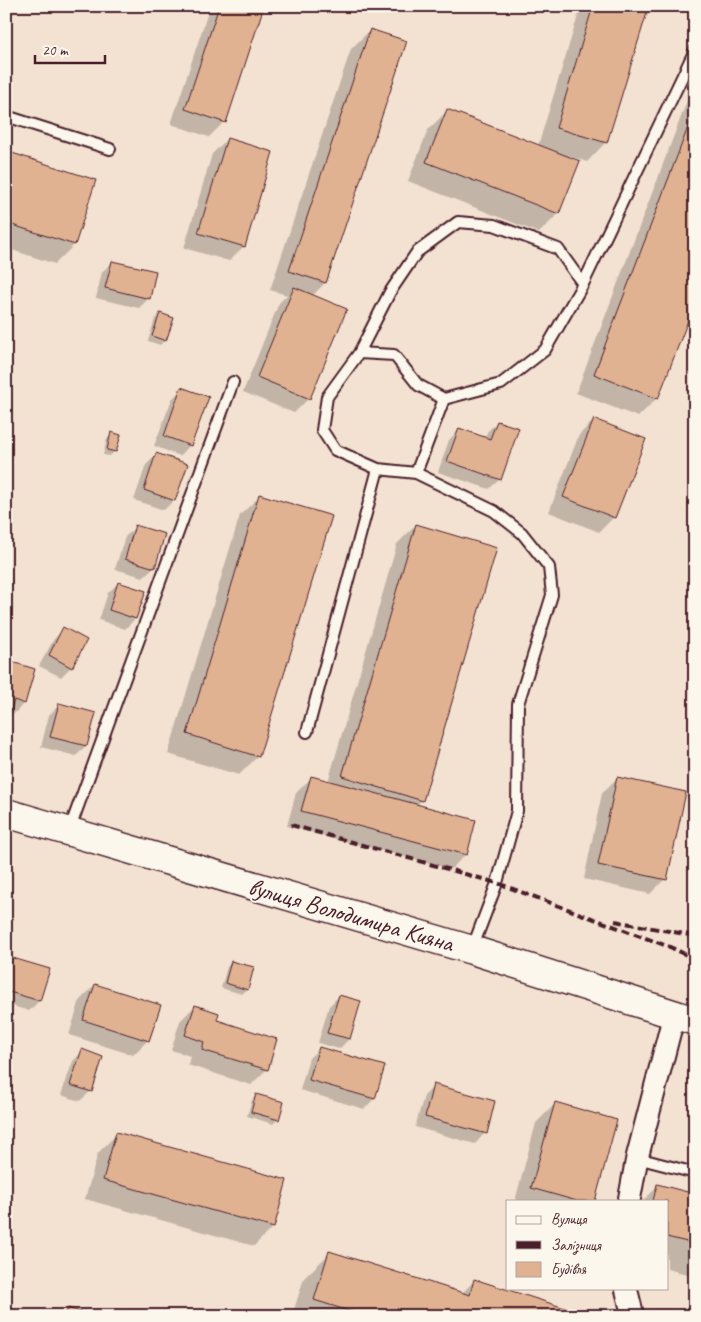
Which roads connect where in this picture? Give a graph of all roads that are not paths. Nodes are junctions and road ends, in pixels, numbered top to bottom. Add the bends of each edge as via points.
1 (695, 50) edge
2 (6, 116) edge
3 (110, 149) dead end
4 (583, 284) junction
5 (359, 353) junction
6 (233, 382) dead end
7 (444, 399) junction
8 (378, 469) junction
9 (416, 472) junction
10 (307, 732) dead end
11 (6, 813) edge
12 (68, 832) junction
13 (472, 950) junction
14 (684, 1018) edge
15 (636, 1158) junction
16 (695, 1173) edge
17 (629, 1200) edge
18 (626, 1290) edge
19 (633, 1316) edge

1 - 4 lane
2 - 3 lane
4 - 5 lane via 558,249 494,225 458,222 417,252 390,292
4 - 7 lane via 545,350 501,384
5 - 7 lane via 394,355 418,385
5 - 8 lane via 327,397 322,430 335,450
6 - 12 lane
7 - 9 lane
8 - 9 lane
8 - 10 lane
9 - 13 lane via 494,511 522,532 549,567 552,595 518,704 517,811 497,884
11 - 12 main road, вулиця Володимира Кияна
12 - 13 main road, вулиця Володимира Кияна
13 - 14 main road, вулиця Володимира Кияна
14 - 15 street
15 - 16 lane
15 - 17 street
18 - 19 street

